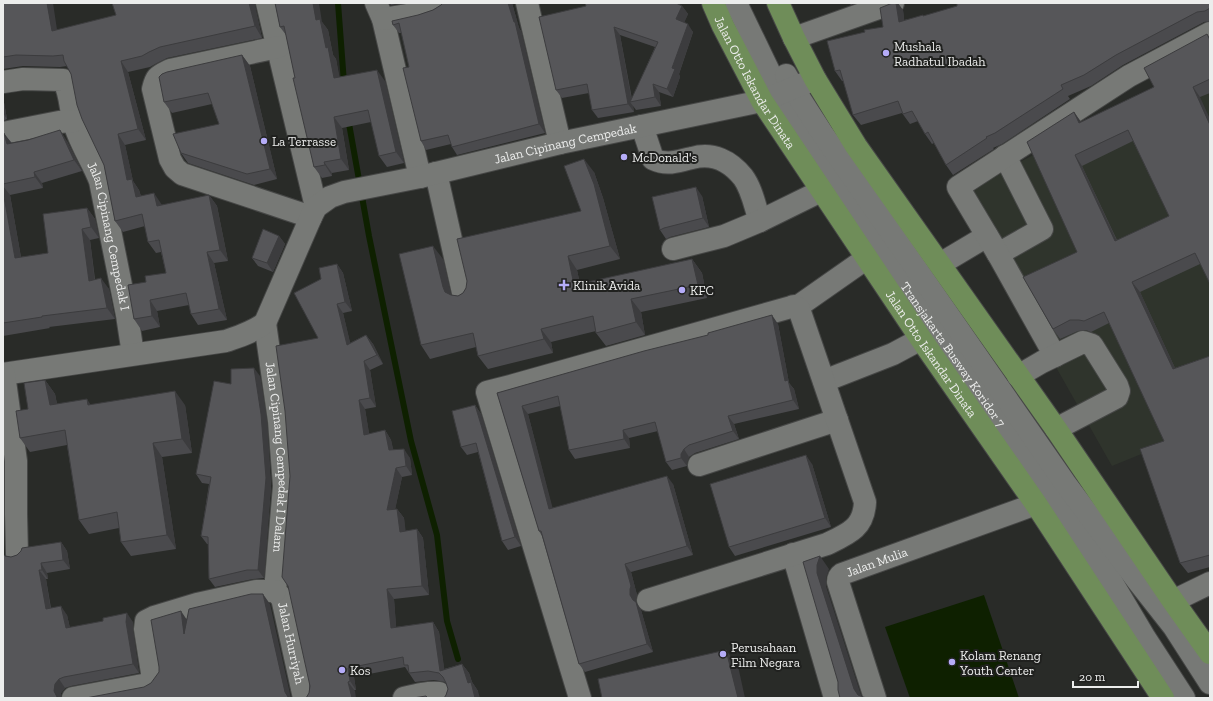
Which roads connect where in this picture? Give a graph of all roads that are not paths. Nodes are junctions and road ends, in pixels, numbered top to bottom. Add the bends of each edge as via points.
1 (267, 3) edge
2 (440, 3) edge
3 (527, 3) edge
4 (713, 3) edge
5 (736, 3) edge
6 (753, 3) edge
7 (778, 3) edge
8 (893, 3) edge
9 (379, 11) edge
10 (1210, 33) edge
11 (794, 38) junction
12 (278, 47) junction
13 (815, 79) junction
14 (3, 82) edge
15 (778, 94) junction
16 (74, 121) junction
17 (642, 126) junction
18 (3, 133) edge
19 (560, 143) junction
20 (1005, 156) junction
21 (419, 177) junction
22 (821, 190) junction
23 (313, 212) junction
24 (760, 221) junction
25 (993, 245) junction
26 (673, 249) dead end
27 (867, 258) junction
28 (940, 264) junction
29 (464, 297) edge
30 (797, 307) junction
31 (265, 324) junction
32 (921, 338) junction
33 (133, 354) junction
34 (1055, 356) junction
35 (3, 374) edge
36 (1018, 376) junction
37 (824, 381) junction
38 (837, 420) junction
39 (1056, 429) junction
40 (699, 465) dead end
41 (1036, 504) junction
42 (17, 554) edge
43 (793, 554) junction
44 (1210, 583) edge
45 (275, 591) junction
46 (648, 600) dead end
47 (1173, 601) junction
48 (1210, 653) edge
49 (1210, 684) edge
50 (73, 698) edge
51 (304, 698) edge
52 (404, 698) edge
53 (442, 698) edge
54 (580, 698) edge
55 (835, 698) edge
56 (875, 698) edge
57 (1163, 698) edge
58 (1184, 698) edge

1 - 12 street
2 - 9 street via 421,12
3 - 19 street
4 - 15 main road, Jalan Otto Iskandar Dinata via 723,26
5 - 15 street, Transjakarta Busway Koridor 7
6 - 15 street, Transjakarta Busway Koridor 7
7 - 11 main road
8 - 11 street
9 - 21 street
10 - 20 street via 1128,76
11 - 13 main road
12 - 23 street
12 - 23 street via 170,70 156,79 153,89 170,159 182,174
13 - 15 street, Jalan Cipinang Cempedak
13 - 28 main road via 856,146
14 - 16 street, Jalan Cipinang Cempedak I via 23,79 63,80 67,86
15 - 17 street, Jalan Cipinang Cempedak
15 - 22 main road, Jalan Otto Iskandar Dinata
15 - 49 street, Transjakarta Busway Koridor 7 via 822,133 1065,483 1174,627
15 - 58 street, Transjakarta Busway Koridor 7 via 883,253 1110,580
16 - 18 street
16 - 33 street, Jalan Cipinang Cempedak I via 100,181
17 - 19 street, Jalan Cipinang Cempedak
17 - 24 street via 653,159 661,163 669,164 700,156 717,157 728,163 743,178 751,192
19 - 21 street, Jalan Cipinang Cempedak
20 - 25 street via 958,188
20 - 25 street via 1042,229
21 - 23 street, Jalan Cipinang Cempedak via 330,197
21 - 29 street
22 - 24 street
22 - 27 main road, Jalan Otto Iskandar Dinata
23 - 31 street
24 - 26 street via 724,236
25 - 28 street
25 - 34 street
27 - 30 street
27 - 32 main road, Jalan Otto Iskandar Dinata
28 - 36 main road
30 - 37 street
30 - 54 street via 487,392
31 - 33 street via 226,341
31 - 45 street, Jalan Cipinang Cempedak I Dalam via 280,421 284,486
32 - 37 street via 893,354
32 - 41 main road, Jalan Otto Iskandar Dinata
33 - 35 street
34 - 36 street
34 - 39 street via 1083,342 1092,345 1119,391 1117,397
35 - 42 street via 16,461
36 - 39 main road
37 - 38 street
38 - 40 street
38 - 43 street via 864,502 864,511 858,524 843,536 827,544
39 - 47 main road
41 - 56 street, Jalan Mulia via 839,577 838,582
41 - 57 main road, Jalan Otto Iskandar Dinata
43 - 46 street
43 - 55 street
44 - 47 street
45 - 50 street via 256,591 197,604 146,621 153,678 148,684
45 - 51 street, Jalan Hurriyah via 282,598
47 - 48 main road
52 - 53 street via 433,692 439,693

